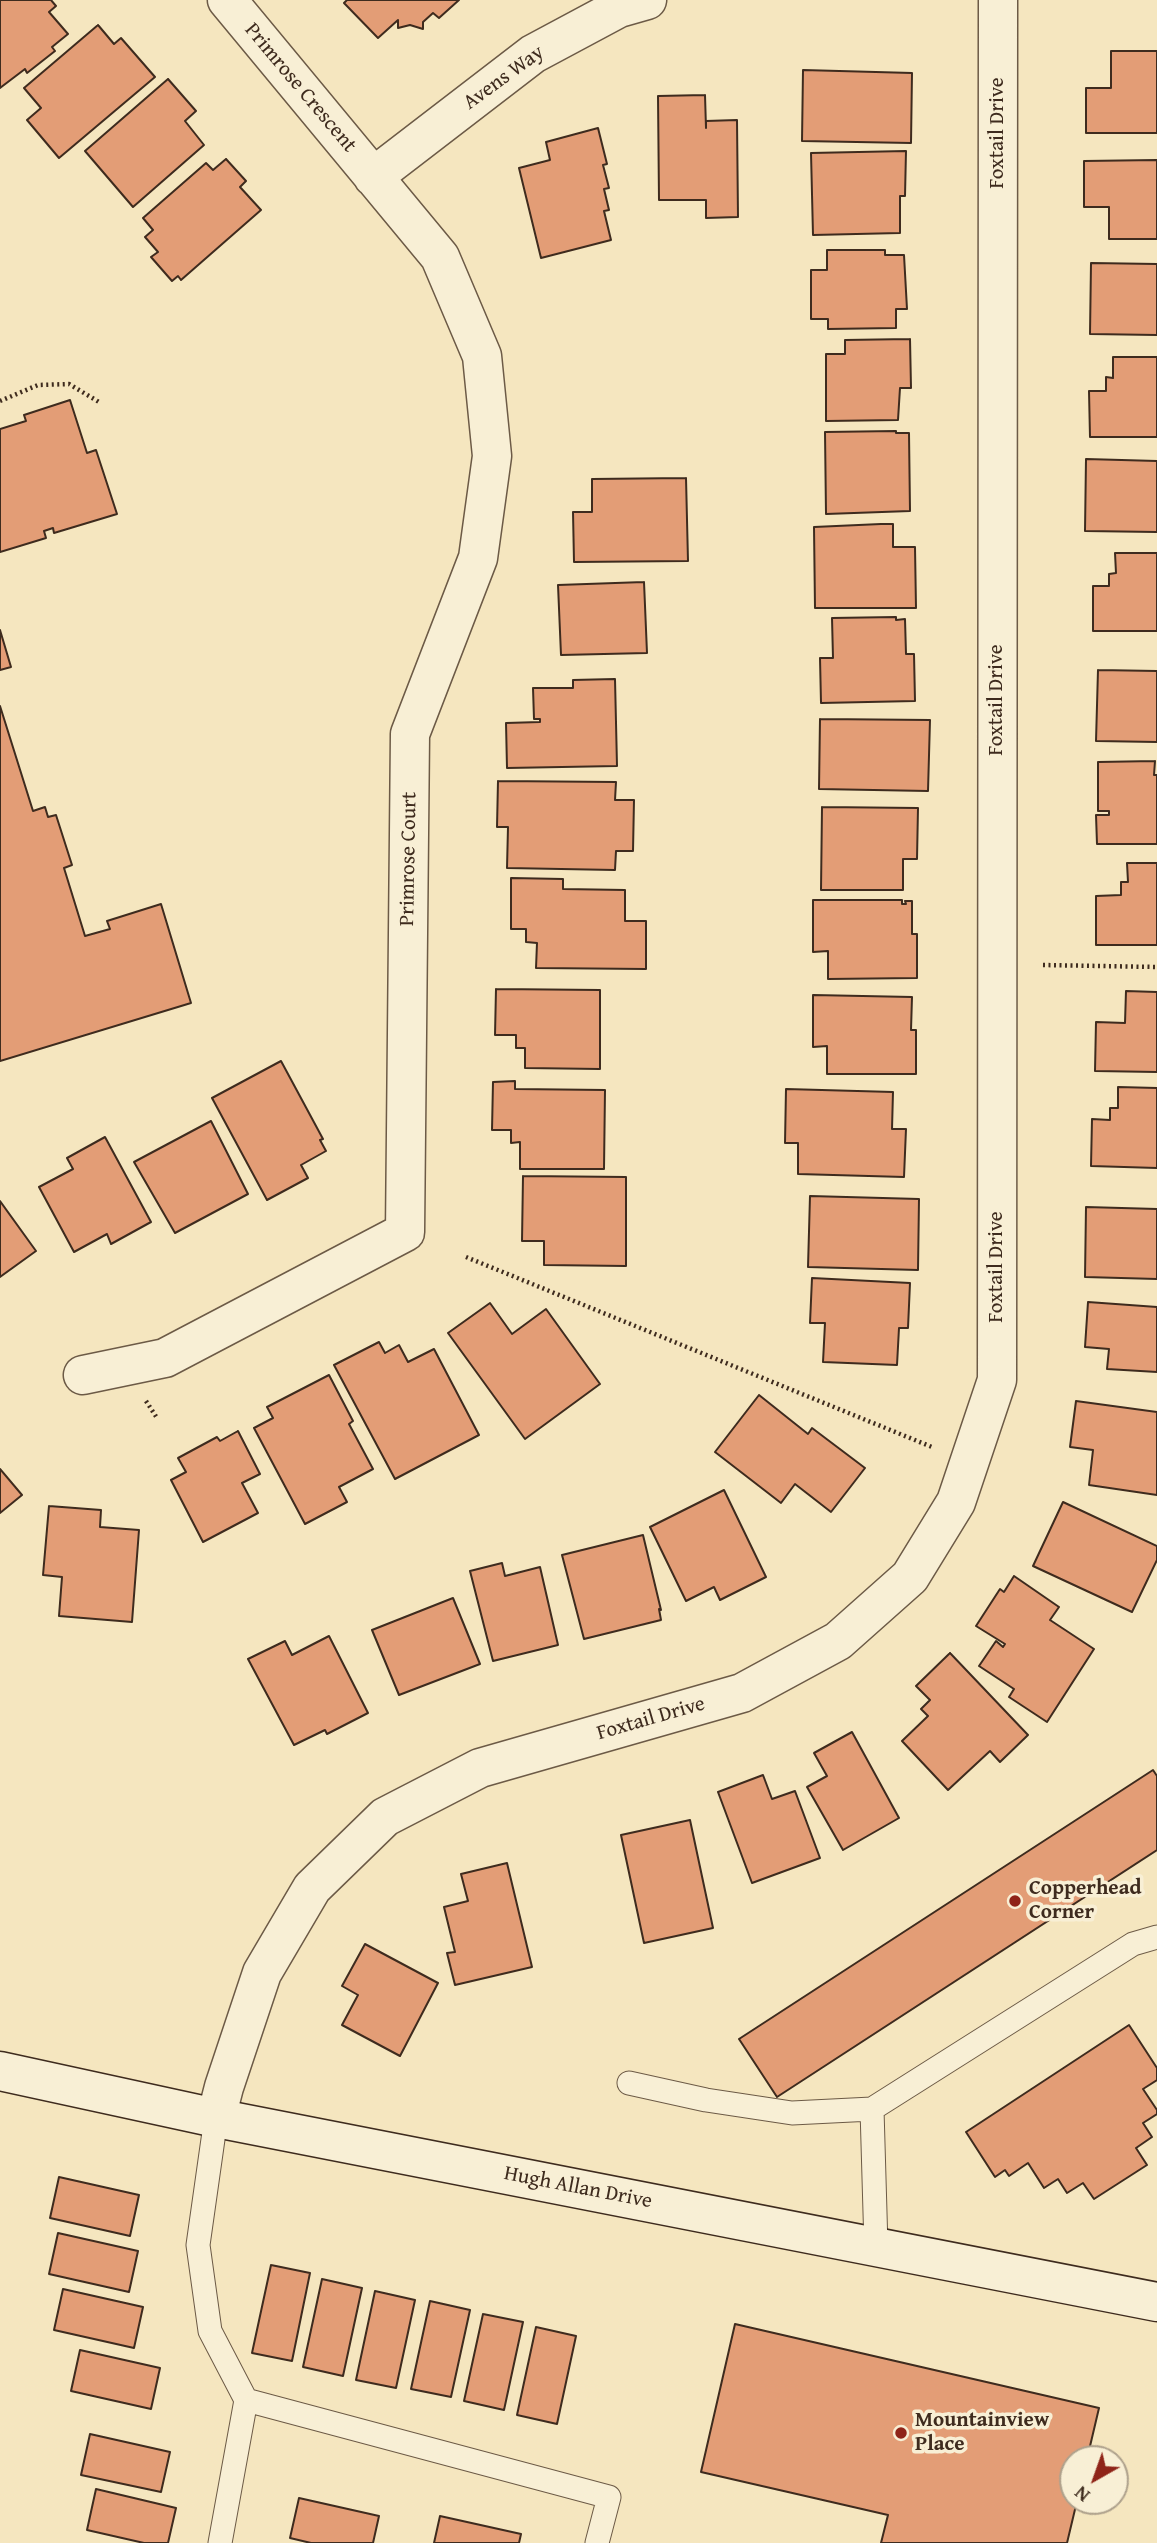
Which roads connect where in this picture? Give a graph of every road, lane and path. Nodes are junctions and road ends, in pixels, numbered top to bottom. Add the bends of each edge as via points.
1 (227, 0) edge
2 (647, 0) edge
3 (998, 0) edge
4 (373, 177) junction
5 (0, 401) edge
6 (99, 402) dead end
7 (1044, 965) dead end
8 (1157, 967) edge
9 (466, 1257) dead end
10 (83, 1375) dead end
11 (969, 1462) junction
12 (1157, 1937) edge
13 (0, 2071) edge
14 (629, 2083) dead end
15 (872, 2109) junction
16 (216, 2118) junction
17 (876, 2247) junction
18 (1157, 2302) edge
19 (246, 2400) junction
20 (220, 2543) edge
21 (597, 2543) edge

1 - 4 street, Primrose Crescent
2 - 4 street, Avens Way via 619,8 533,54
3 - 11 street, Foxtail Drive via 996,1380
4 - 10 street, Primrose Court via 440,257 482,356 492,456 478,558 411,734 405,1232 165,1358
5 - 6 path via 38,385 69,384
7 - 8 path
9 - 11 path
11 - 16 street, Foxtail Drive via 956,1502 910,1577 838,1641 742,1693 480,1768 385,1817 312,1888 262,1973
12 - 15 lane via 1133,1944
13 - 16 street, Hugh Allan Drive
14 - 15 lane via 792,2113
15 - 17 lane
16 - 17 street, Hugh Allan Drive
16 - 19 lane via 198,2245 210,2331
17 - 18 street, Hugh Allan Drive
19 - 20 lane
19 - 21 lane via 609,2497

